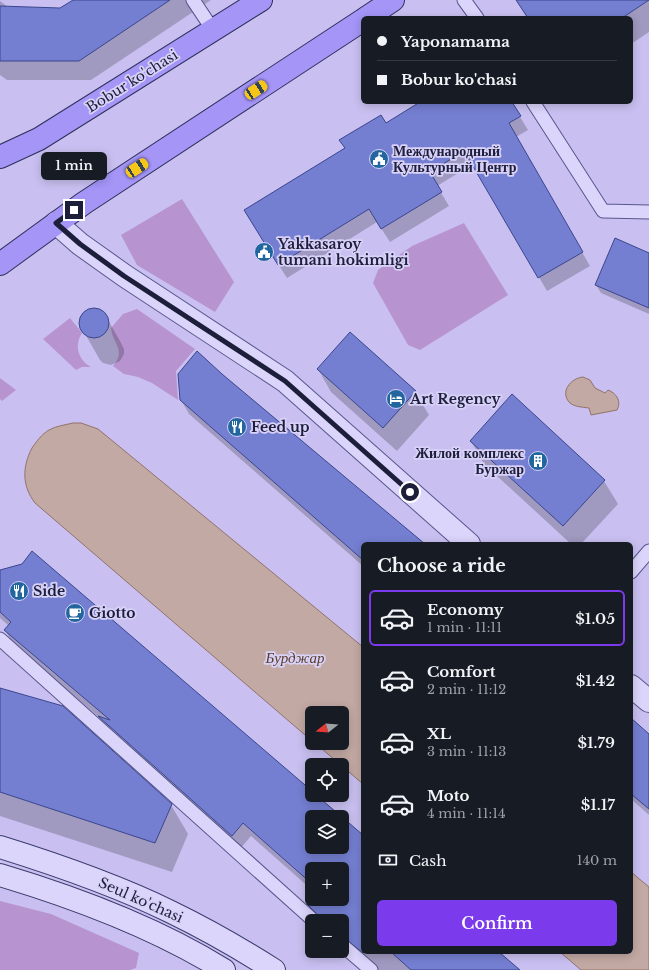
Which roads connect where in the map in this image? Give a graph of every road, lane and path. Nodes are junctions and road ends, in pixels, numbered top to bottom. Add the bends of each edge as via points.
1 (193, 0) edge
2 (261, 0) edge
3 (393, 0) edge
4 (464, 0) edge
5 (369, 16) edge
6 (476, 16) edge
7 (361, 21) edge
8 (213, 30) junction
9 (534, 104) edge
10 (0, 157) edge
11 (649, 212) edge
12 (56, 223) junction
13 (0, 264) edge
14 (467, 542) edge
15 (649, 551) edge
16 (633, 570) edge
17 (0, 639) edge
18 (633, 688) edge
19 (649, 701) edge
20 (0, 847) edge
21 (0, 875) edge
22 (306, 914) edge
23 (349, 951) edge
24 (224, 970) edge
25 (274, 970) edge
26 (371, 970) edge

1 - 8 lane
2 - 8 main road, Bobur ko'chasi
3 - 5 main road
4 - 6 lane
7 - 12 main road via 90,198
8 - 10 main road, Bobur ko'chasi via 39,139
9 - 11 lane via 603,211
12 - 13 main road
12 - 14 street via 124,276 285,381
15 - 16 lane
17 - 22 lane
18 - 19 street
20 - 25 street, Seul ko'chasi via 77,872 147,901 227,941
21 - 24 street, Seul ko'chasi via 84,902 139,925
23 - 26 lane

